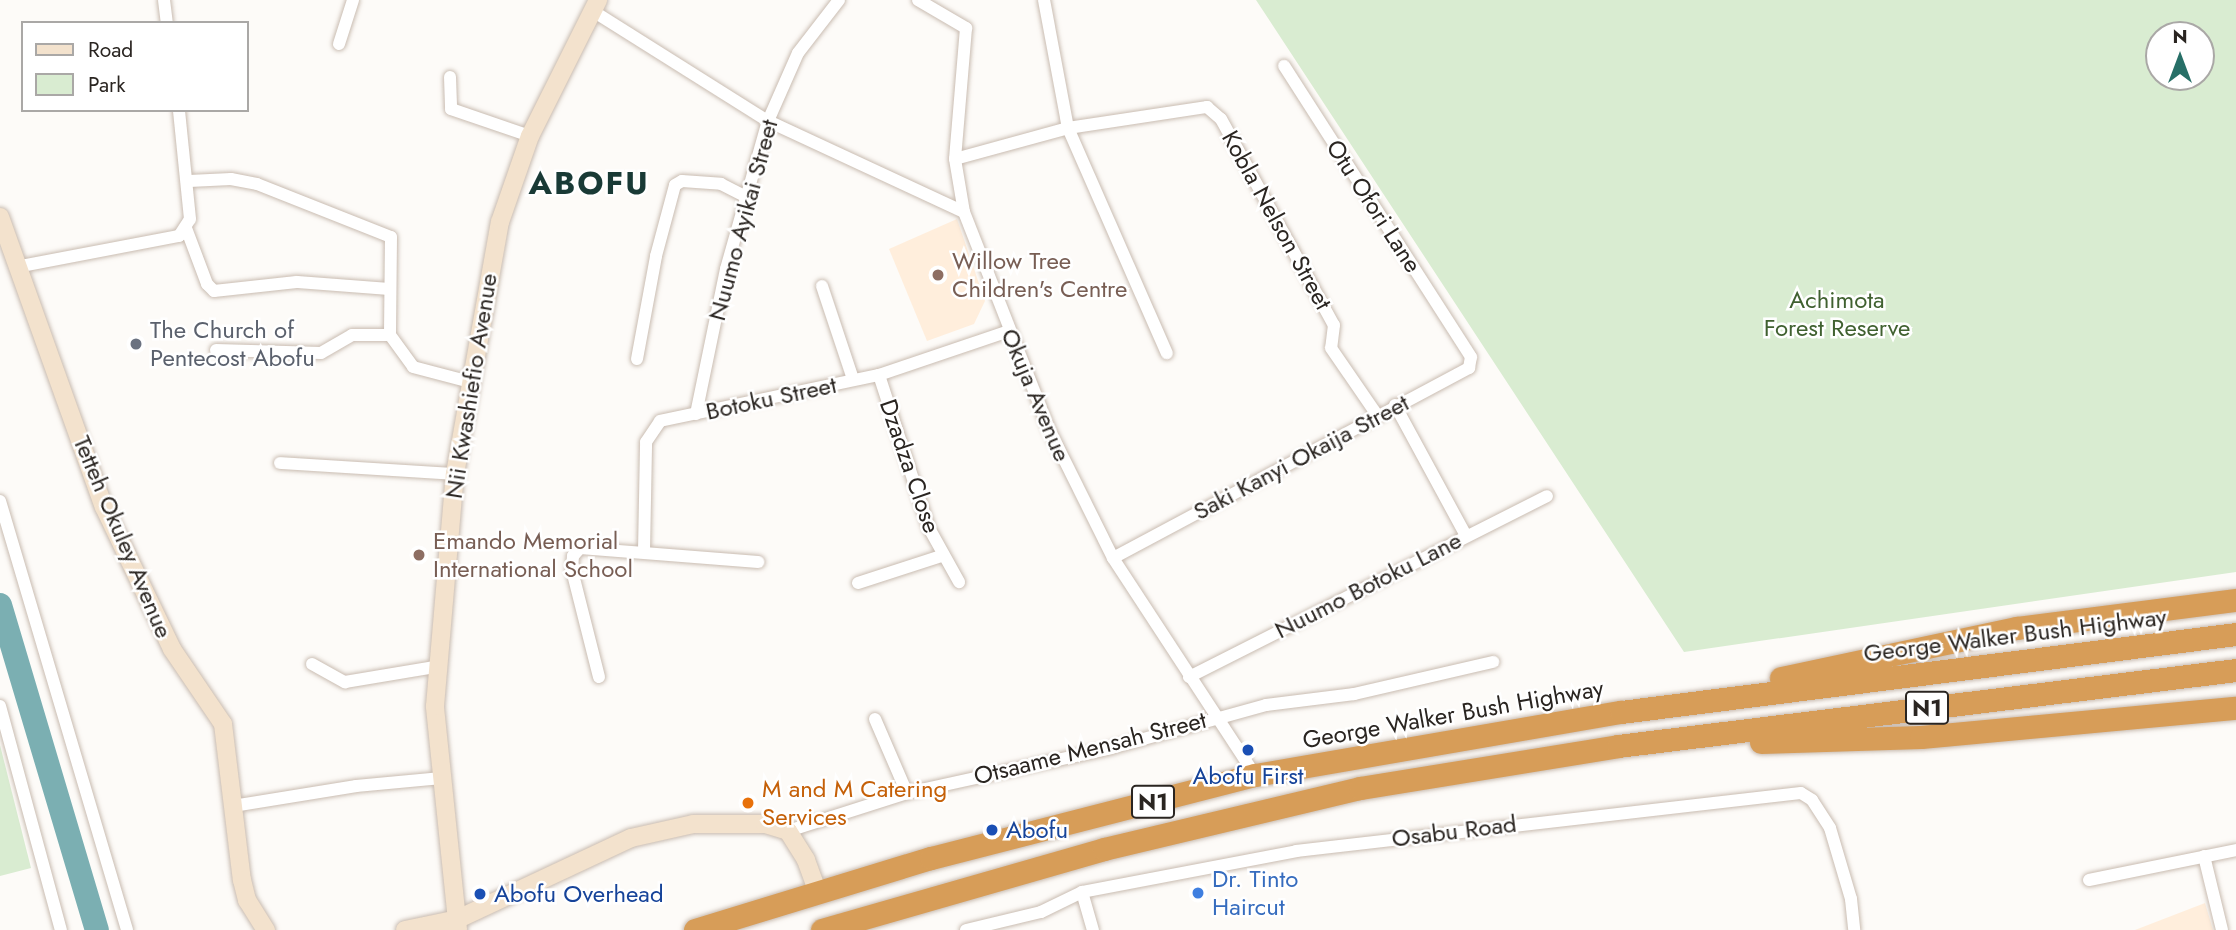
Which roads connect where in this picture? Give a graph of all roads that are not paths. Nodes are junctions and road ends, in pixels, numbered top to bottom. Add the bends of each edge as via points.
1 (164, 0) edge
2 (353, 0) edge
3 (839, 0) edge
4 (918, 0) edge
5 (1044, 0) edge
6 (595, 6) edge
7 (167, 21) edge
8 (340, 44) dead end
9 (1284, 66) dead end
10 (450, 77) dead end
11 (179, 112) edge
12 (768, 121) junction
13 (1068, 128) junction
14 (530, 136) junction
15 (955, 159) junction
16 (189, 181) junction
17 (745, 196) junction
18 (964, 212) junction
19 (0, 217) edge
20 (186, 228) junction
21 (16, 267) junction
22 (822, 286) dead end
23 (390, 289) junction
24 (1009, 331) junction
25 (390, 335) junction
26 (1465, 346) joint
27 (216, 350) dead end
28 (1167, 353) dead end
29 (637, 359) dead end
30 (878, 375) junction
31 (853, 379) junction
32 (474, 383) junction
33 (1395, 405) junction
34 (696, 414) junction
35 (1377, 415) junction
36 (280, 463) dead end
37 (455, 474) junction
38 (1547, 496) dead end
39 (0, 501) edge
40 (1465, 534) junction
41 (644, 551) junction
42 (944, 555) junction
43 (1112, 558) junction
44 (758, 562) dead end
45 (959, 582) dead end
46 (858, 583) dead end
47 (2236, 600) edge
48 (2236, 634) edge
49 (1493, 662) dead end
50 (312, 664) dead end
51 (435, 667) junction
52 (2236, 670) edge
53 (599, 677) dead end
54 (1189, 677) junction
55 (0, 706) edge
56 (2236, 708) edge
57 (1620, 712) junction
58 (1217, 718) junction
59 (875, 719) dead end
60 (1618, 746) junction
61 (1255, 775) junction
62 (442, 778) junction
63 (907, 793) junction
64 (233, 806) junction
65 (788, 831) junction
66 (2236, 850) edge
67 (2204, 856) junction
68 (2089, 880) dead end
69 (1082, 892) junction
70 (819, 895) junction
71 (458, 924) edge
72 (61, 930) edge
73 (127, 930) edge
74 (266, 930) edge
75 (405, 930) edge
76 (695, 930) edge
77 (822, 930) edge
78 (966, 930) edge
79 (1093, 930) edge
80 (1854, 930) edge
81 (2222, 930) edge

1 - 7 street
2 - 8 street
3 - 12 street, Nuumo Ayikai Street via 798,53
4 - 15 street, Okuja Avenue via 966,27
5 - 13 street
6 - 12 street
6 - 14 street, Nii Kwashiefio Avenue
9 - 26 street, Otu Ofori Lane
10 - 14 street via 451,109
11 - 16 street
12 - 17 street, Nuumo Ayikai Street
12 - 18 street
13 - 15 street, Kobla Nelson Street
13 - 28 street
13 - 35 street, Kobla Nelson Street via 1178,113 1198,105 1215,112 1334,325 1331,348
14 - 32 street, Nii Kwashiefio Avenue via 500,222 485,292
15 - 18 street, Okuja Avenue
16 - 20 street
16 - 23 street via 232,179 257,184 391,237
17 - 29 street via 721,184 682,181 675,185
17 - 34 street, Nuumo Ayikai Street
18 - 24 street, Okuja Avenue
19 - 21 street, Tetteh Okuley Avenue
20 - 21 street via 180,236
20 - 23 street via 207,284 214,291 298,282
21 - 64 street, Tetteh Okuley Avenue via 104,507 144,597 172,649 223,724
22 - 31 street
23 - 25 street
24 - 30 street, Botoku Street
24 - 43 street, Okuja Avenue via 1054,441
25 - 27 street via 352,335 321,353
25 - 32 street via 413,368
26 - 33 street, Saki Kanyi Okaija Street via 1471,357 1469,368 1461,375
30 - 31 street, Botoku Street
30 - 42 street, Dzadza Close via 929,528
31 - 34 street, Botoku Street
32 - 37 street, Nii Kwashiefio Avenue
33 - 35 street, Saki Kanyi Okaija Street
33 - 40 street
34 - 41 street, Botoku Street via 660,421 650,430
35 - 43 street, Saki Kanyi Okaija Street
36 - 37 street
37 - 51 street, Nii Kwashiefio Avenue
38 - 40 street, Nuumo Botoku Lane
39 - 73 street
40 - 54 street, Nuumo Botoku Lane
41 - 44 street
41 - 53 street via 586,548 573,556
42 - 45 street, Dzadza Close
42 - 46 street, Dzadza Close
43 - 54 street, Okuja Avenue
47 - 57 highway via 2017,628
48 - 57 highway, George Walker Bush Highway / N1
49 - 58 street, Otsaame Mensah Street
50 - 51 street via 345,682
51 - 62 street, Nii Kwashiefio Avenue
52 - 60 highway, N1
54 - 58 street, Okuja Avenue
55 - 72 street
56 - 60 highway via 1921,737
57 - 61 highway, George Walker Bush Highway / N1
58 - 61 street, Okuja Avenue
58 - 63 street, Otsaame Mensah Street via 1111,748
59 - 63 street
60 - 77 highway, N1 via 1360,788 1250,811
61 - 70 highway, George Walker Bush Highway / N1 via 930,858
62 - 64 street
62 - 71 street, Nii Kwashiefio Avenue
63 - 65 street, Otsaame Mensah Street
64 - 74 street, Tetteh Okuley Avenue via 247,900
65 - 70 street via 806,860
65 - 71 street, Otsaame Mensah Street via 732,822 662,828 631,838
66 - 67 street
67 - 68 street
67 - 81 street
69 - 78 street, Osabu Road via 1041,912
69 - 79 street
69 - 80 street, Osabu Road via 1296,851 1801,793 1812,800 1830,828 1851,899
70 - 76 highway, George Walker Bush Highway / N1
71 - 75 street

